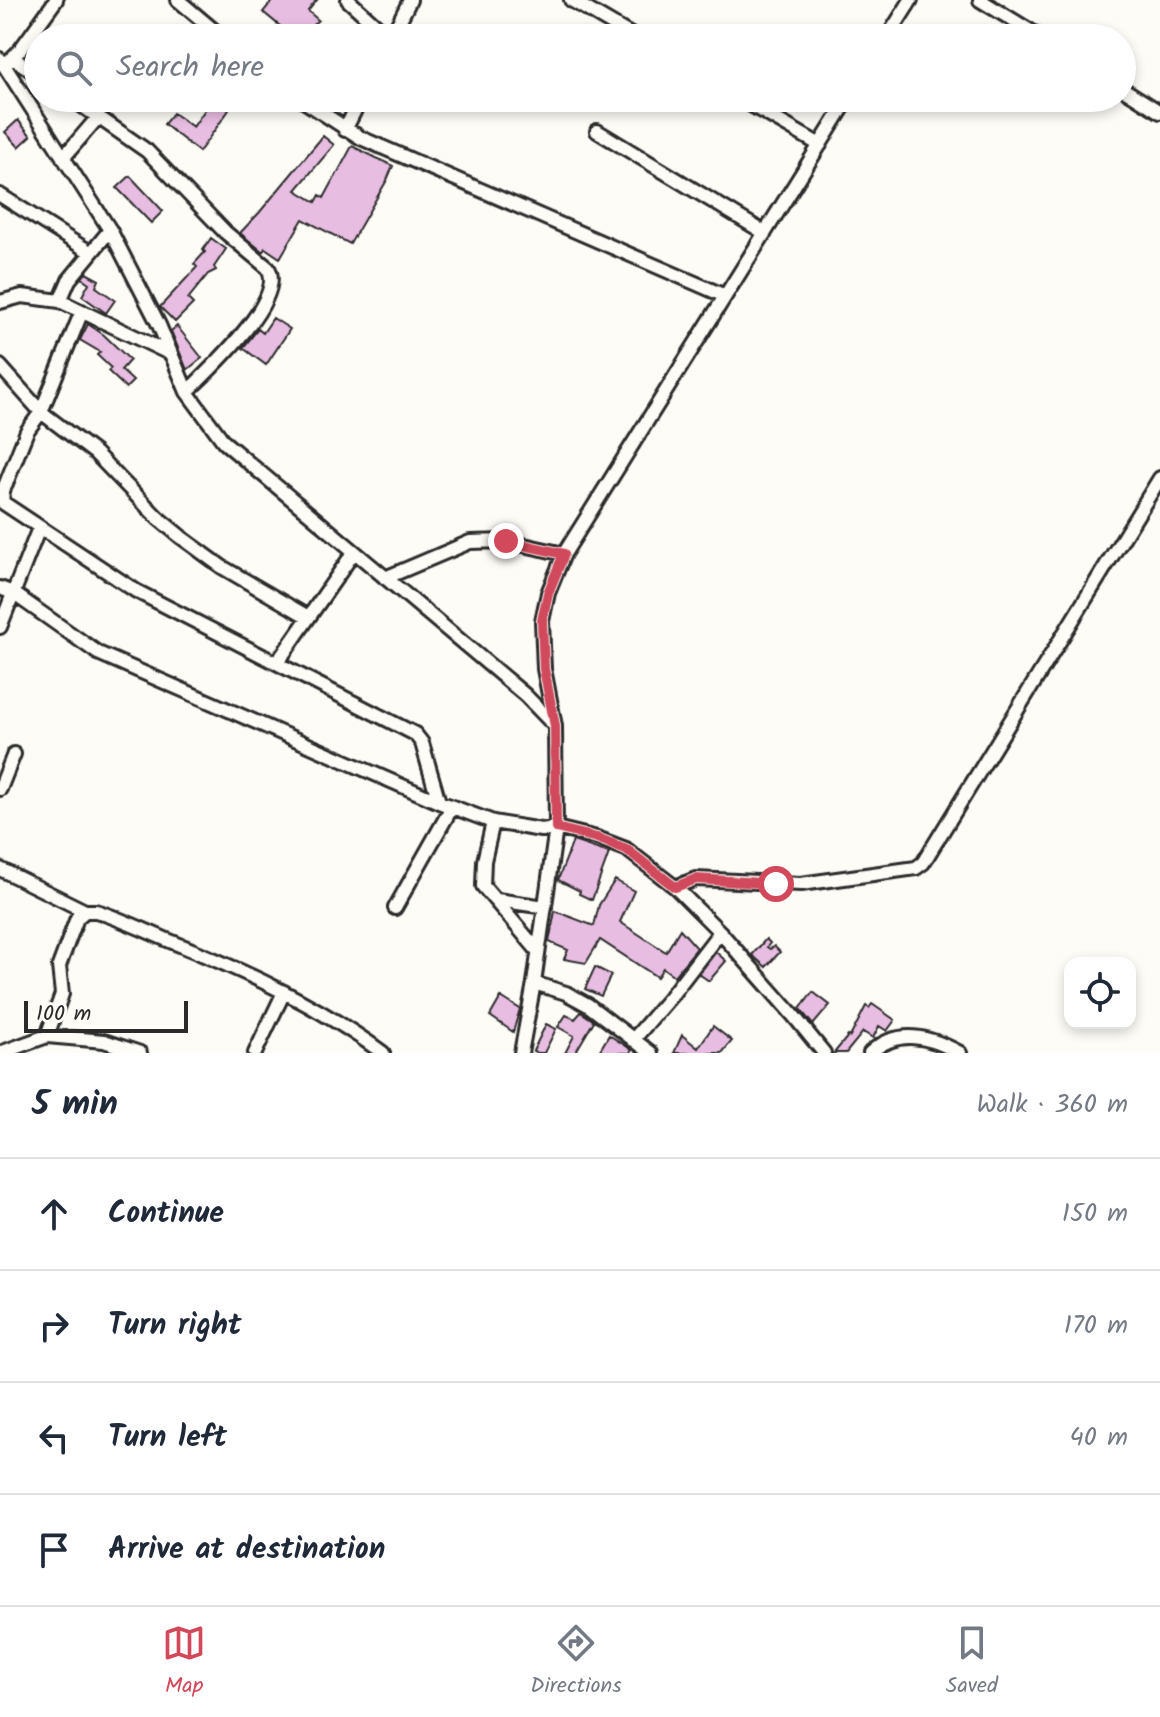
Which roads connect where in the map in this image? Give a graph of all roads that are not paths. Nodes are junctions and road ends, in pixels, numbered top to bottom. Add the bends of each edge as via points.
1 (56, 0) edge
2 (178, 0) edge
3 (348, 0) edge
4 (410, 0) edge
5 (571, 0) edge
6 (911, 0) edge
7 (980, 0) edge
8 (36, 24) edge
9 (206, 24) edge
10 (375, 24) edge
11 (398, 24) edge
12 (612, 24) edge
13 (896, 24) edge
14 (1019, 24) edge
15 (24, 39) edge
16 (6, 61) edge
17 (24, 92) edge
18 (1136, 97) edge
19 (36, 112) edge
20 (93, 112) edge
21 (319, 112) edge
22 (354, 112) edge
23 (763, 112) edge
24 (840, 112) edge
25 (1160, 112) edge
26 (99, 116) junction
27 (345, 130) junction
28 (597, 131) dead end
29 (820, 145) junction
30 (63, 158) junction
31 (0, 195) edge
32 (110, 230) junction
33 (765, 233) junction
34 (90, 252) junction
35 (725, 296) junction
36 (60, 301) junction
37 (0, 302) edge
38 (82, 311) junction
39 (169, 353) junction
40 (0, 366) edge
41 (187, 392) junction
42 (41, 412) junction
43 (1160, 478) edge
44 (39, 528) junction
45 (354, 552) junction
46 (564, 554) junction
47 (385, 578) junction
48 (0, 588) edge
49 (13, 593) junction
50 (308, 617) junction
51 (0, 627) edge
52 (277, 663) junction
53 (547, 682) junction
54 (525, 695) junction
55 (555, 726) junction
56 (14, 754) dead end
57 (0, 789) edge
58 (439, 802) junction
59 (452, 807) junction
60 (493, 822) junction
61 (556, 828) junction
62 (0, 869) edge
63 (675, 887) junction
64 (497, 900) junction
65 (545, 907) junction
66 (395, 908) dead end
67 (85, 911) junction
68 (720, 932) junction
69 (538, 951) junction
70 (534, 983) junction
71 (284, 992) junction
72 (47, 1036) junction
73 (635, 1046) edge
74 (0, 1053) edge
75 (140, 1053) edge
76 (255, 1053) edge
77 (383, 1053) edge
78 (521, 1053) edge
79 (651, 1053) edge
80 (824, 1053) edge
81 (870, 1053) edge
82 (960, 1053) edge

1 - 8 street
2 - 9 street
3 - 10 street
4 - 11 street
5 - 12 street
6 - 13 street
7 - 14 street
15 - 16 street
16 - 17 street
18 - 25 street
19 - 30 street
20 - 26 street
21 - 27 street
22 - 27 street
23 - 29 street
24 - 29 street
26 - 30 street
26 - 41 street via 147,151 272,275 252,324
27 - 35 street
28 - 33 street
29 - 33 street
30 - 32 street
31 - 34 street
32 - 34 street
32 - 39 street
33 - 35 street
34 - 36 street
35 - 46 street
36 - 37 street via 22,296
36 - 38 street
38 - 39 street
38 - 42 street
39 - 41 street
40 - 42 street
41 - 45 street via 224,442
42 - 44 street via 27,431 2,502
42 - 50 street via 95,453 181,537
43 - 63 street via 923,863 801,884 696,879
44 - 49 street
44 - 52 street via 136,591
45 - 47 street
45 - 50 street
46 - 47 street via 506,541 470,542
46 - 53 street via 542,621
47 - 54 street
48 - 49 street
49 - 51 street
49 - 58 street via 98,653
50 - 52 street
52 - 58 street via 415,734
53 - 54 street
53 - 55 street
54 - 55 street
55 - 61 street
56 - 57 street
58 - 59 street
59 - 60 street
59 - 66 street
60 - 61 street
60 - 64 street via 483,886
61 - 63 street via 626,849
61 - 65 street
62 - 67 street
63 - 68 street
64 - 65 street
64 - 69 street
65 - 69 street
67 - 71 street via 218,960
67 - 72 street via 77,918 59,966 62,994
68 - 73 street
68 - 80 street
69 - 70 street
70 - 73 street via 588,1005
70 - 78 street
71 - 76 street
71 - 77 street
72 - 74 street
72 - 75 street via 104,1041
73 - 79 street
81 - 82 street via 884,1041 906,1037

